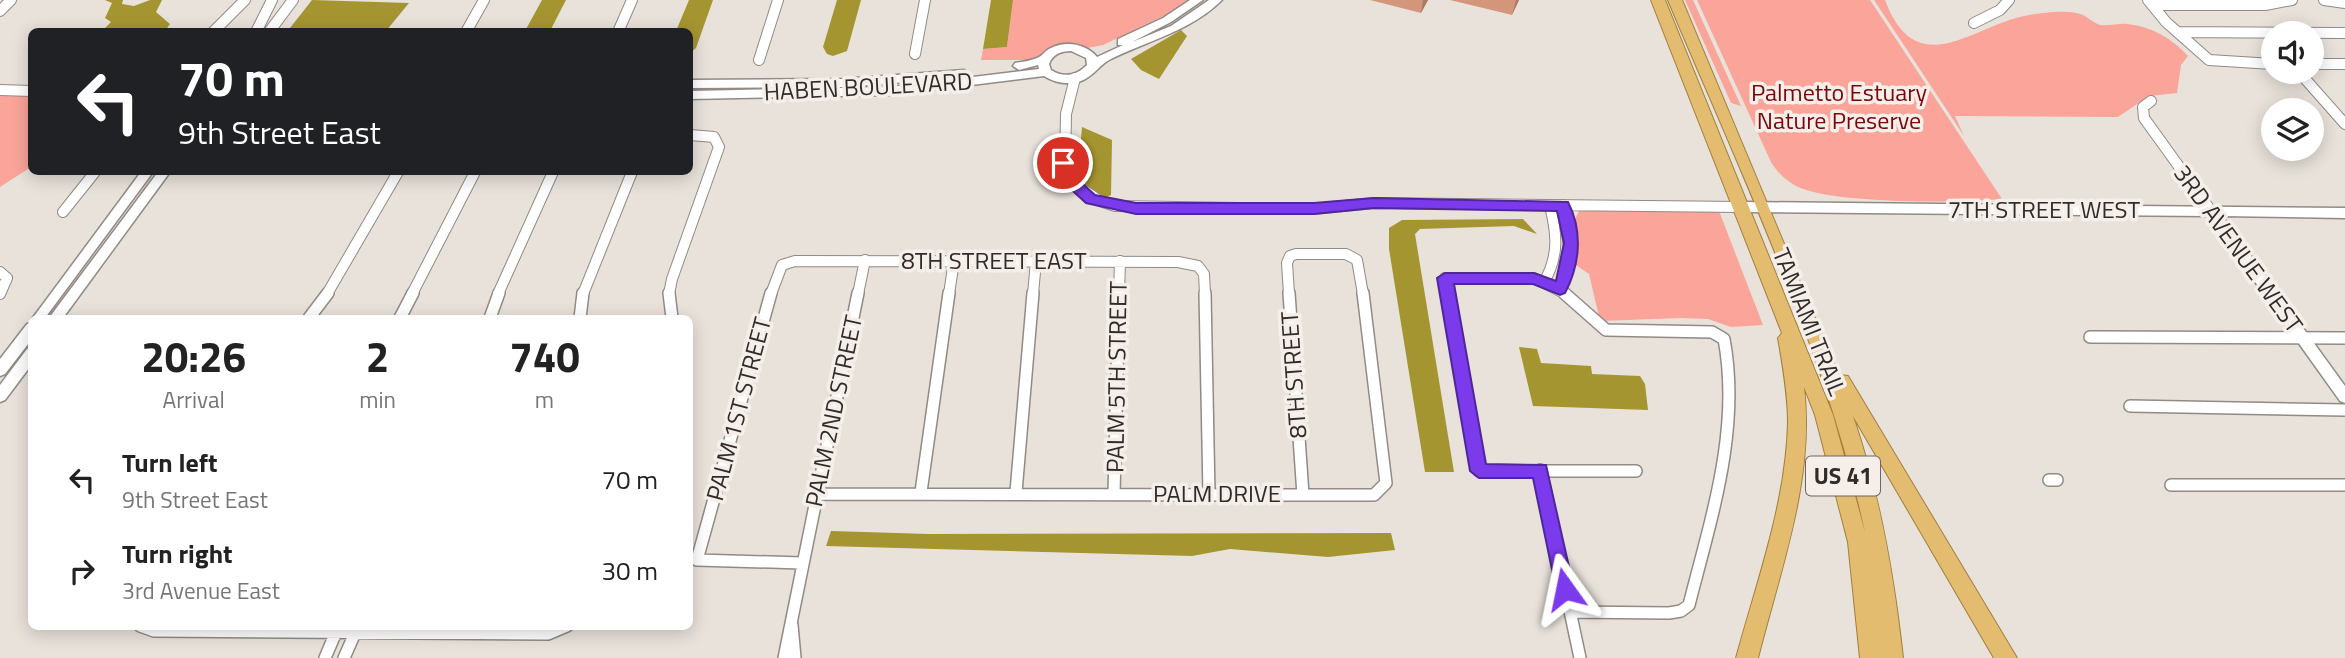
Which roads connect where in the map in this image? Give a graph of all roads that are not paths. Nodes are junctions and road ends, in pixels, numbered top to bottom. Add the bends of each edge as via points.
1 (11, 0) edge
2 (245, 0) edge
3 (272, 0) edge
4 (293, 0) edge
5 (484, 0) edge
6 (632, 0) edge
7 (778, 0) edge
8 (925, 0) edge
9 (1197, 0) edge
10 (1216, 0) edge
11 (1658, 0) edge
12 (1675, 0) edge
13 (2009, 0) edge
14 (2292, 0) edge
15 (2324, 0) edge
16 (2150, 2) edge
17 (2345, 3) edge
18 (0, 11) edge
19 (1974, 23) dead end
20 (217, 28) edge
21 (258, 28) edge
22 (273, 28) edge
23 (468, 28) edge
24 (620, 28) edge
25 (2178, 32) junction
26 (2261, 32) edge
27 (2324, 33) edge
28 (2345, 33) edge
29 (1087, 52) junction
30 (915, 54) dead end
31 (759, 60) dead end
32 (2261, 63) edge
33 (2324, 64) edge
34 (2345, 64) edge
35 (1044, 66) junction
36 (1093, 66) junction
37 (1059, 78) junction
38 (1075, 78) junction
39 (693, 84) edge
40 (2312, 84) edge
41 (0, 90) edge
42 (28, 90) edge
43 (693, 94) edge
44 (1066, 100) junction
45 (2151, 101) dead end
46 (2342, 115) edge
47 (2345, 124) edge
48 (693, 135) edge
49 (94, 175) edge
50 (146, 175) edge
51 (162, 175) edge
52 (396, 175) edge
53 (473, 175) edge
54 (552, 175) edge
55 (631, 175) edge
56 (1550, 205) junction
57 (1563, 205) junction
58 (1742, 208) junction
59 (1762, 208) junction
60 (2211, 211) junction
61 (64, 212) dead end
62 (2345, 213) edge
63 (105, 228) junction
64 (123, 228) junction
65 (1558, 237) junction
66 (1572, 237) junction
67 (865, 260) junction
68 (1357, 260) joint
69 (954, 261) junction
70 (1036, 261) junction
71 (1120, 261) junction
72 (789, 263) joint
73 (1555, 263) junction
74 (1568, 268) junction
75 (0, 272) edge
76 (1544, 282) junction
77 (1560, 289) junction
78 (0, 293) edge
79 (1781, 303) junction
80 (40, 315) edge
81 (59, 315) edge
82 (311, 315) edge
83 (402, 315) edge
84 (492, 315) edge
85 (580, 315) edge
86 (672, 315) edge
87 (28, 333) edge
88 (2090, 337) dead end
89 (2303, 338) junction
90 (2345, 338) edge
91 (1819, 341) junction
92 (28, 358) edge
93 (0, 370) edge
94 (0, 396) edge
95 (2345, 397) edge
96 (2130, 405) dead end
97 (2345, 410) edge
98 (1540, 470) junction
99 (1636, 471) dead end
100 (2171, 485) dead end
101 (2345, 485) edge
102 (921, 492) junction
103 (1016, 492) junction
104 (1114, 493) junction
105 (816, 494) junction
106 (1209, 494) junction
107 (1303, 495) junction
108 (802, 562) junction
109 (791, 608) junction
110 (1570, 612) junction
111 (152, 630) edge
112 (198, 630) edge
113 (273, 630) edge
114 (434, 630) edge
115 (478, 630) edge
116 (558, 630) edge
117 (336, 632) junction
118 (355, 633) junction
119 (325, 658) edge
120 (344, 658) edge
121 (783, 658) edge
122 (795, 658) edge
123 (1580, 658) edge
124 (1747, 658) edge
125 (1871, 658) edge
126 (1892, 658) edge
127 (2006, 658) edge

1 - 18 street
2 - 20 street
3 - 21 street
4 - 22 street
5 - 23 street
6 - 24 street
7 - 31 street
8 - 30 street
9 - 29 street via 1133,37
10 - 36 street via 1175,28
11 - 58 highway, TAMIAMI TRAIL / US 41
12 - 59 highway, TAMIAMI TRAIL / US 41
13 - 19 street
14 - 16 street via 2264,5
15 - 17 street
16 - 25 street
25 - 26 street
25 - 32 street via 2209,60
27 - 28 street
29 - 35 street via 1073,47 1058,49
29 - 36 street
33 - 34 street
35 - 37 street
35 - 39 street, HABEN BOULEVARD via 868,82
35 - 43 street, HABEN BOULEVARD via 891,91
36 - 38 street
37 - 38 street
37 - 44 street
38 - 44 street
40 - 46 street
41 - 42 street
44 - 56 street via 1063,163 1068,178 1091,199 1115,206
45 - 60 street, 3RD AVENUE WEST via 2143,107 2144,118
46 - 47 street
48 - 86 street via 717,139 719,146 669,290
49 - 61 street
50 - 63 street
51 - 64 street
52 - 82 street via 332,288
53 - 83 street
54 - 84 street
55 - 85 street via 582,296
56 - 57 street
56 - 65 street
57 - 58 street
57 - 66 street
58 - 59 street, 7TH STREET WEST
58 - 79 highway, TAMIAMI TRAIL / US 41
59 - 60 street, 7TH STREET WEST
59 - 91 highway, TAMIAMI TRAIL / US 41
60 - 62 street, 7TH STREET WEST
60 - 89 street, 3RD AVENUE WEST
63 - 64 street
63 - 80 street
64 - 81 street
65 - 66 street
65 - 73 street
66 - 74 street
67 - 69 street, 8TH STREET EAST
67 - 72 street, 8TH STREET EAST
67 - 105 street, PALM 2ND STREET
68 - 107 street, 8TH STREET via 1346,254 1290,256 1287,276
68 - 107 street, PALM DRIVE via 1387,483 1374,495
69 - 70 street, 8TH STREET EAST
69 - 102 street
70 - 71 street, 8TH STREET EAST
70 - 103 street
71 - 104 street, PALM 5TH STREET
71 - 106 street, 8TH STREET EAST via 1198,265 1204,275
72 - 108 street, PALM 1ST STREET via 782,265 776,276 697,561
73 - 74 street
73 - 76 street
74 - 77 street
75 - 78 street via 7,278
76 - 77 street
76 - 98 street via 1534,278 1445,278 1479,471
77 - 110 street via 1606,330 1712,331 1724,339 1731,375 1724,466 1689,605 1669,613
79 - 124 highway via 1796,388 1797,424 1783,518
79 - 125 highway, TAMIAMI TRAIL / US 41 via 1840,465 1864,583
87 - 93 street
88 - 89 street
89 - 90 street
89 - 95 street, 3RD AVENUE WEST
91 - 126 highway, TAMIAMI TRAIL / US 41 via 1873,512
91 - 127 highway
92 - 94 street
96 - 97 street
98 - 99 street
98 - 110 street
100 - 101 street
102 - 103 street, PALM DRIVE
102 - 105 street, PALM DRIVE
103 - 104 street, PALM DRIVE
104 - 106 street, PALM DRIVE
105 - 108 street, PALM 2ND STREET
106 - 107 street, PALM DRIVE
108 - 109 street, PALM 2ND STREET
109 - 121 street
109 - 122 street
110 - 123 street
111 - 112 street
113 - 117 street
114 - 118 street
115 - 116 street via 548,634
117 - 118 street
117 - 119 street
118 - 120 street

